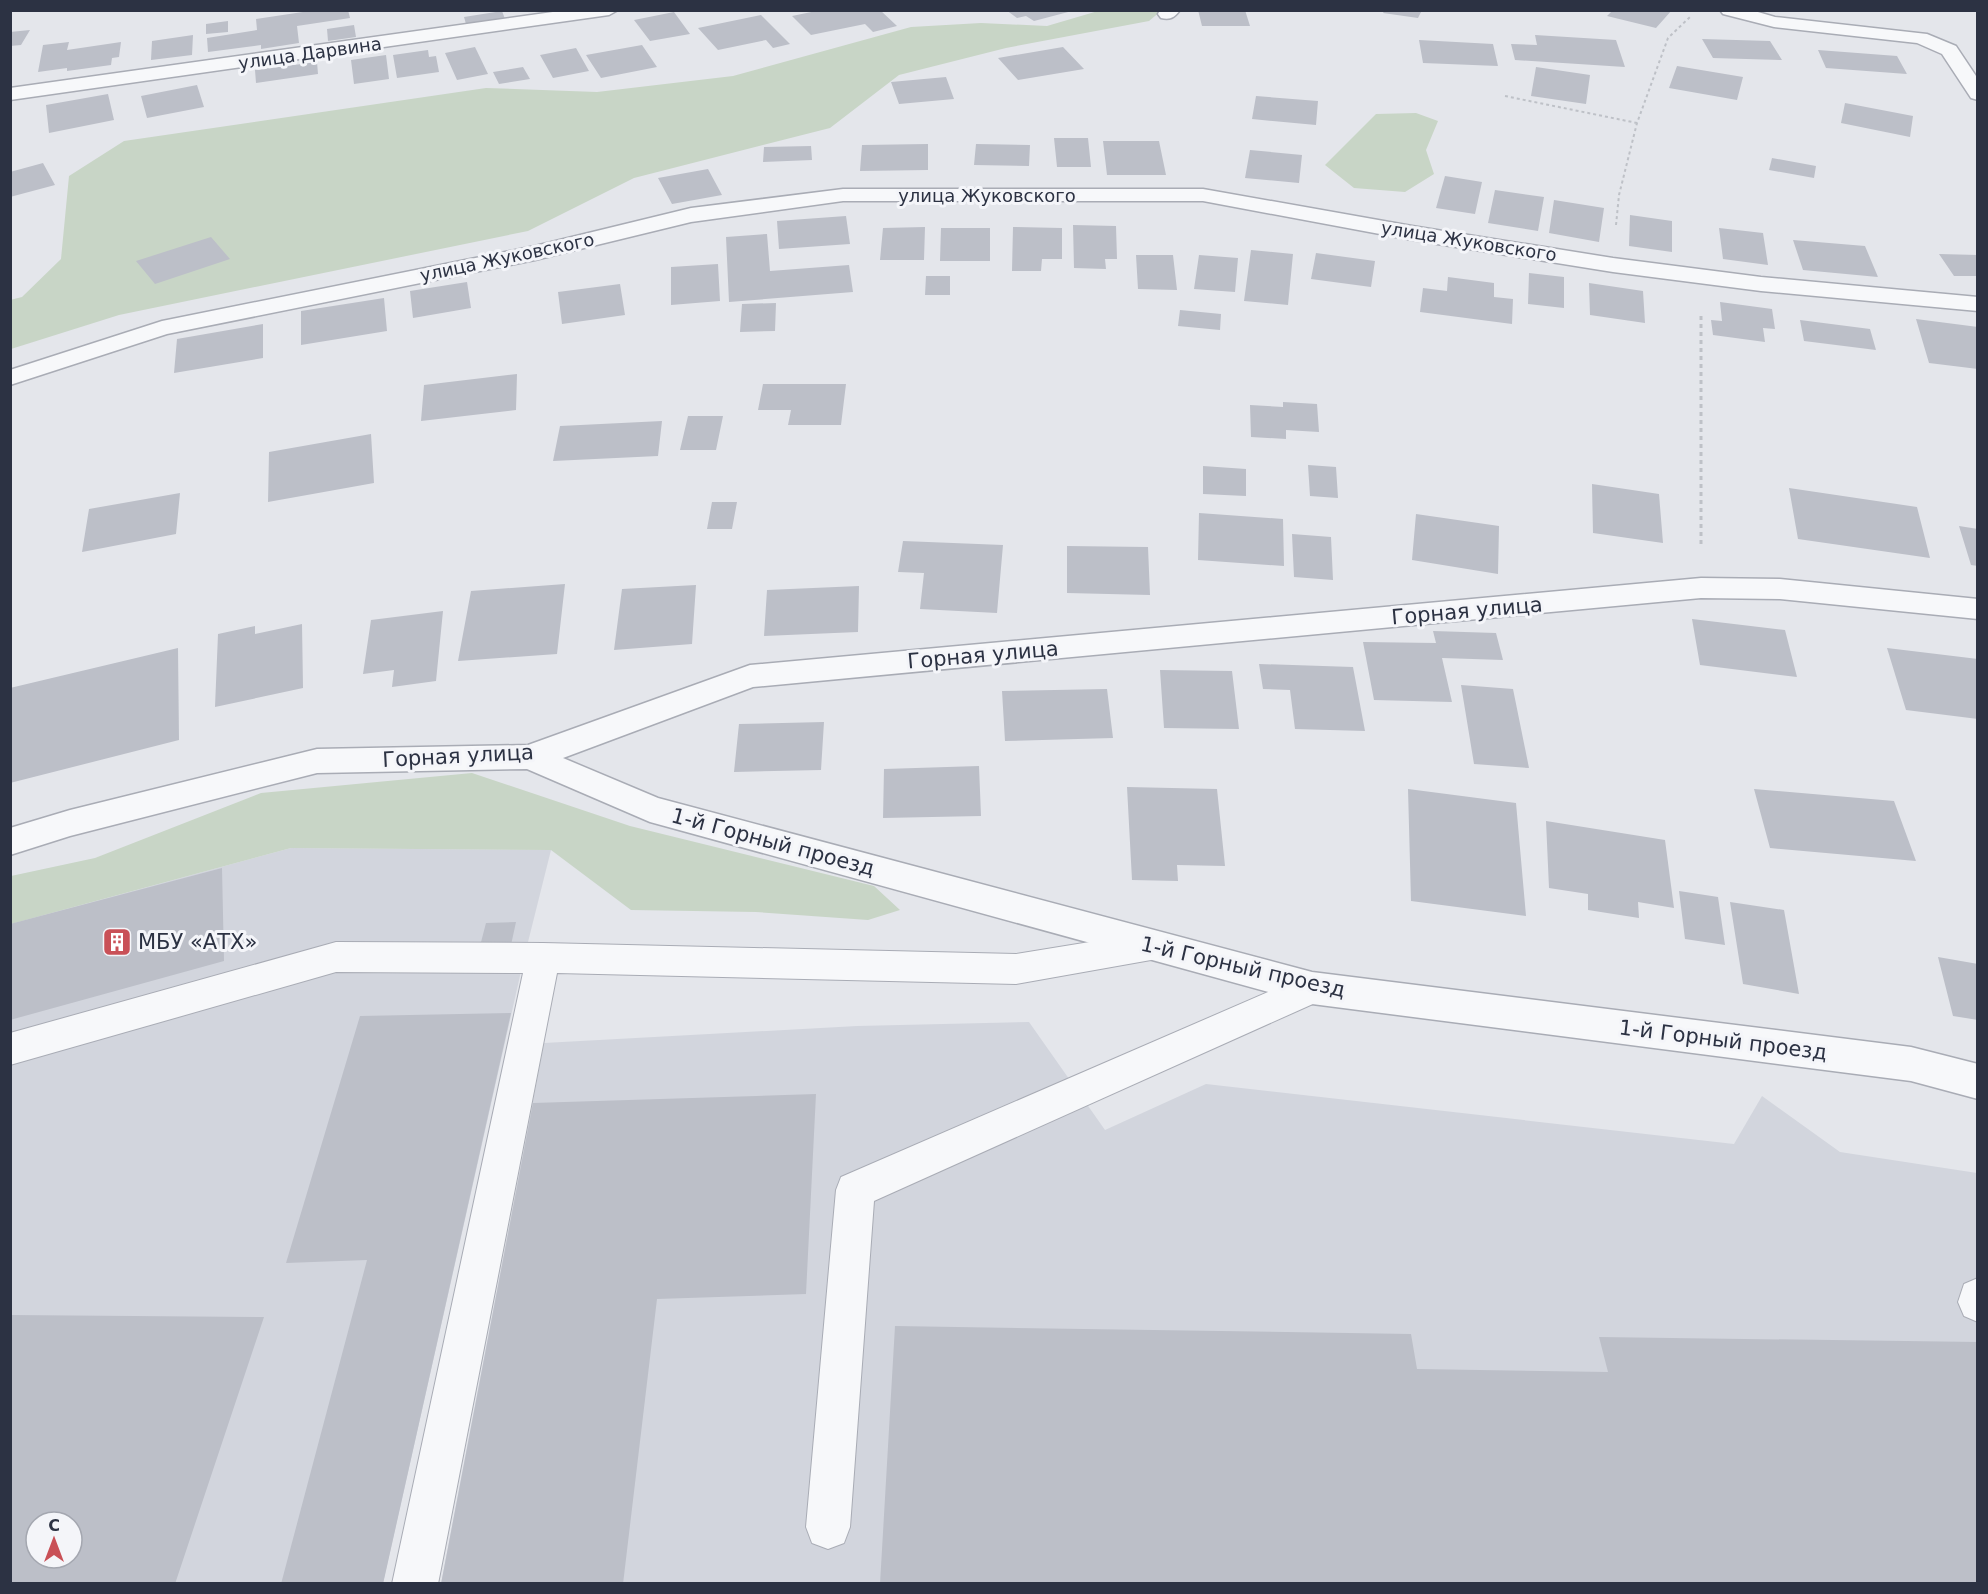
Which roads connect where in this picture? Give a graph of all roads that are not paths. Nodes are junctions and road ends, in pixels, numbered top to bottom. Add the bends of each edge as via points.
1 (609, 10) edge
2 (1729, 10) edge
3 (10, 94) edge
4 (1977, 94) edge
5 (1977, 304) edge
6 (10, 378) edge
7 (1977, 609) edge
8 (530, 757) junction
9 (10, 842) edge
10 (1151, 946) junction
11 (543, 958) junction
12 (1312, 988) junction
13 (10, 1049) edge
14 (1977, 1082) edge
15 (828, 1527) dead end
16 (415, 1584) edge

1 - 3 street, улица Дарвина
2 - 4 street via 1774,22 1921,38 1949,50
5 - 6 street, улица Жуковского via 1613,265 1203,195 843,195 691,215 535,253 162,328
7 - 8 street, Горная улица via 1780,589 1701,588 750,676
8 - 9 street, Горная улица via 317,761 70,823
8 - 10 street, 1-й Горный проезд via 650,809
10 - 11 lane via 1016,969
10 - 12 street, 1-й Горный проезд
11 - 13 lane via 336,957
11 - 16 lane
12 - 14 street, 1-й Горный проезд via 1911,1064
12 - 15 lane via 855,1190

